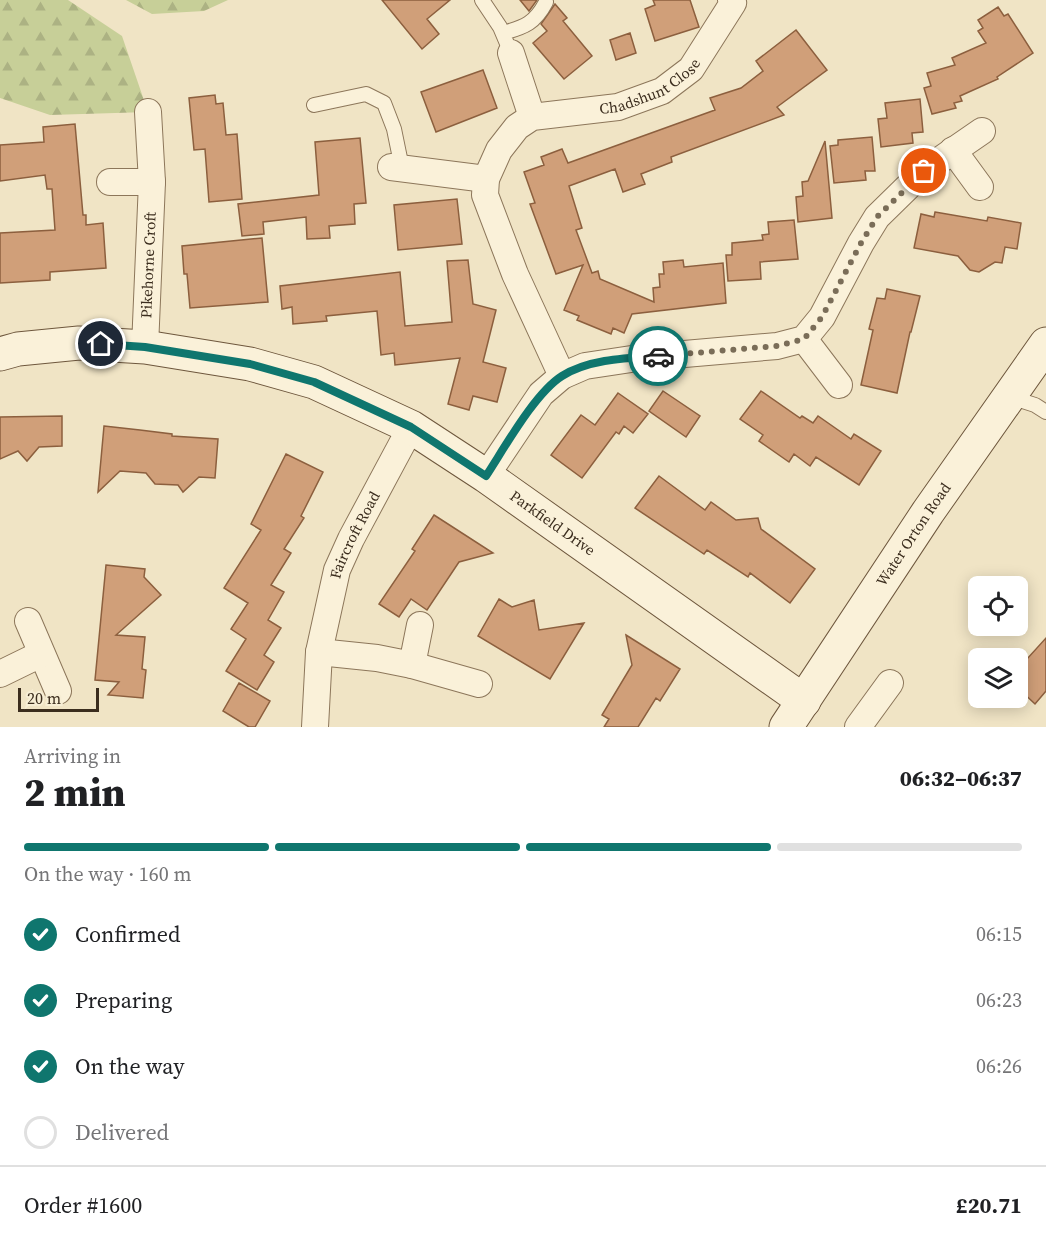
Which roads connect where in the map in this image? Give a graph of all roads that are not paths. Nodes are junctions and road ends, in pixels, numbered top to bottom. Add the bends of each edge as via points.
1 (482, 0) edge
2 (738, 1) edge
3 (546, 2) dead end
4 (507, 43) junction
5 (314, 105) dead end
6 (148, 112) dead end
7 (532, 117) junction
8 (982, 131) dead end
9 (953, 150) junction
10 (397, 168) joint
11 (486, 179) junction
12 (110, 182) dead end
13 (152, 182) junction
14 (980, 187) dead end
15 (804, 339) junction
16 (1046, 344) edge
17 (145, 347) junction
18 (0, 354) edge
19 (562, 376) junction
20 (839, 385) dead end
21 (1008, 396) junction
22 (1046, 412) edge
23 (411, 427) junction
24 (486, 476) junction
25 (28, 621) dead end
26 (420, 625) dead end
27 (319, 652) junction
28 (41, 654) junction
29 (412, 665) junction
30 (0, 674) edge
31 (890, 683) dead end
32 (479, 684) dead end
33 (58, 691) dead end
34 (795, 714) edge
35 (315, 727) edge
36 (858, 727) edge

1 - 4 lane
2 - 7 street, Chadshunt Close via 691,69 662,92 618,107
3 - 4 lane via 538,17
4 - 7 street
5 - 10 lane via 366,94 384,103 394,129
6 - 13 street, Pikehorne Croft
7 - 11 street via 517,127 499,150
8 - 9 street
9 - 14 street
9 - 15 street via 924,171 877,217 822,317
10 - 11 street
11 - 19 street via 485,195 515,274
12 - 13 street
13 - 17 street, Pikehorne Croft
15 - 19 street via 777,346 638,357 585,366
15 - 20 street
16 - 21 street, Water Orton Road
17 - 18 street, Parkfield Drive via 79,343
17 - 23 street, Parkfield Drive via 250,364 314,382
19 - 24 street via 541,394
21 - 22 lane
21 - 34 street, Water Orton Road
23 - 24 street, Parkfield Drive
23 - 27 street, Faircroft Road via 337,570
24 - 34 street, Parkfield Drive
25 - 28 street
26 - 29 street
27 - 29 street
27 - 35 street, Faircroft Road
28 - 30 street
28 - 33 street
29 - 32 street
31 - 36 street

